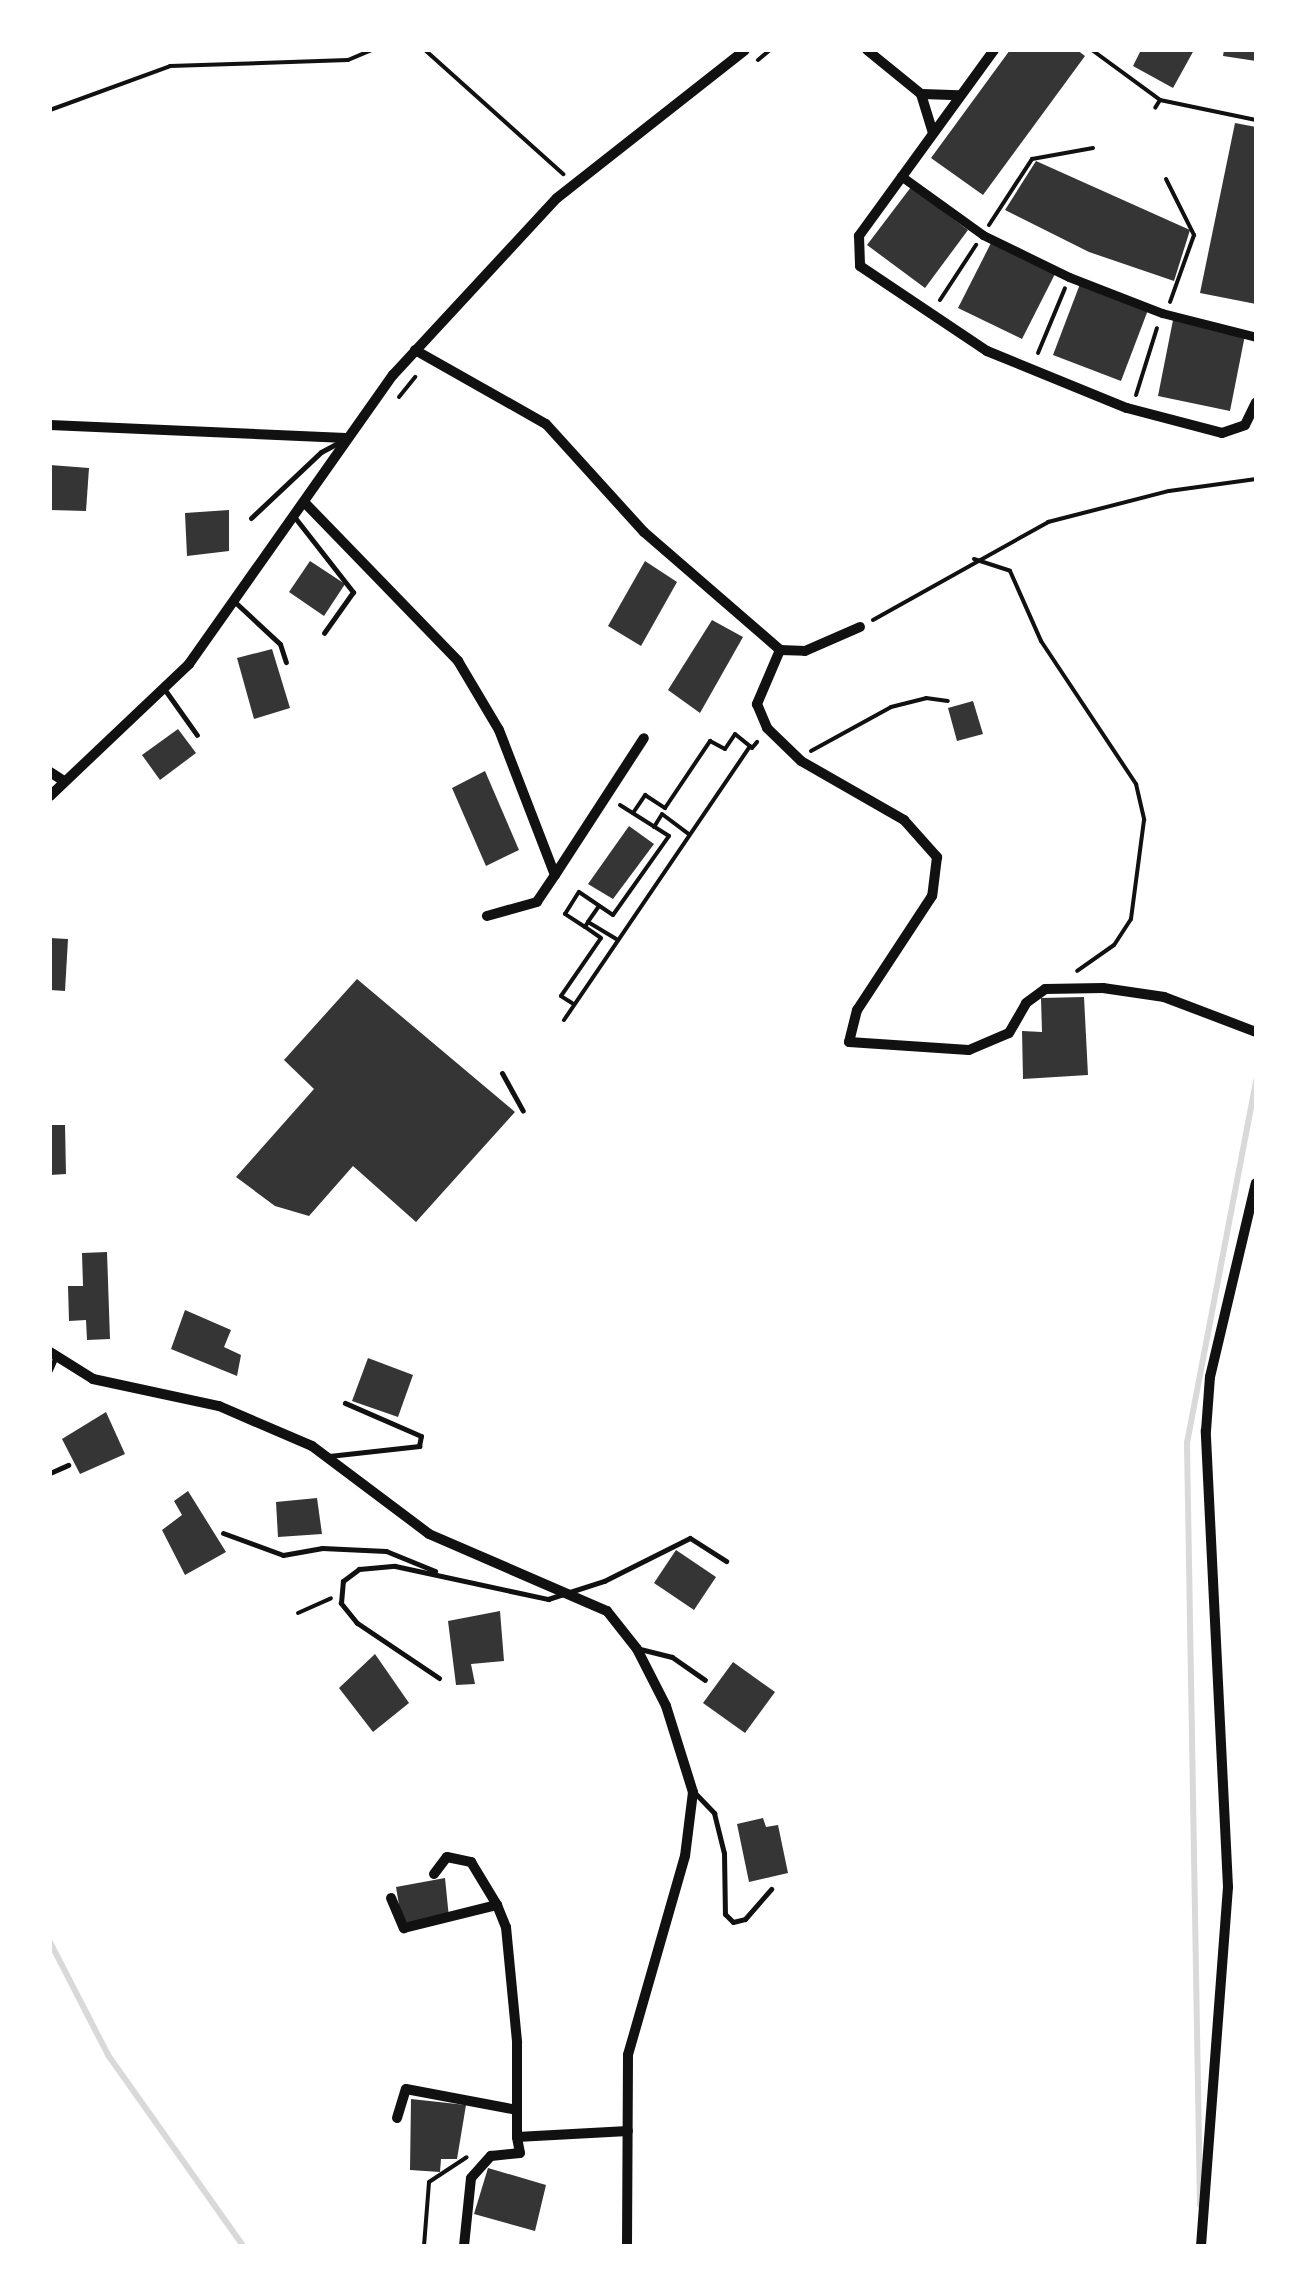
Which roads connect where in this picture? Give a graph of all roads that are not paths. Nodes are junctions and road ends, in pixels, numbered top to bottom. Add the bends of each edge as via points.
1 (745, 50) edge
2 (867, 50) edge
3 (994, 50) edge
4 (921, 94) junction
5 (961, 94) junction
6 (933, 133) junction
7 (901, 176) junction
8 (1256, 337) edge
9 (415, 350) junction
10 (1256, 402) edge
11 (50, 425) edge
12 (346, 438) junction
13 (306, 504) junction
14 (251, 518) dead end
15 (296, 519) junction
16 (236, 603) junction
17 (860, 628) road end
18 (324, 633) dead end
19 (780, 650) junction
20 (286, 662) dead end
21 (164, 690) junction
22 (197, 735) dead end
23 (644, 738) dead end
24 (50, 772) edge
25 (64, 780) junction
26 (50, 796) edge
27 (555, 875) junction
28 (486, 916) dead end
29 (1256, 1032) edge
30 (502, 1073) dead end
31 (523, 1111) dead end
32 (1256, 1183) edge
33 (52, 1360) edge
34 (346, 1403) dead end
35 (329, 1456) junction
36 (68, 1466) dead end
37 (50, 1472) edge
38 (223, 1533) dead end
39 (726, 1561) dead end
40 (442, 1575) junction
41 (569, 1594) junction
42 (638, 1650) junction
43 (439, 1678) dead end
44 (705, 1680) dead end
45 (693, 1792) junction
46 (434, 1874) dead end
47 (771, 1889) dead end
48 (391, 1898) dead end
49 (498, 1906) junction
50 (517, 2110) junction
51 (397, 2118) dead end
52 (628, 2130) junction
53 (517, 2137) junction
54 (464, 2246) edge
55 (627, 2246) edge
56 (1201, 2246) edge

1 - 9 street via 573,183
2 - 4 street
3 - 5 street
4 - 5 street
4 - 6 street
5 - 6 street
6 - 7 street
7 - 8 street via 983,235 1070,277 1162,313
7 - 10 street via 859,236 857,256 866,274 930,316 1030,372 1214,432 1238,430
9 - 12 street
9 - 19 street via 546,424 644,532
11 - 12 street
12 - 13 street
12 - 14 lane via 321,452
13 - 15 street
13 - 27 street via 458,661 499,730
15 - 16 street
15 - 18 lane via 353,592
16 - 20 lane via 280,644
16 - 21 street
17 - 19 street via 805,651
19 - 29 street via 757,704 767,728 799,759 904,820 937,857 932,896 857,1010 849,1042 969,1050 1009,1033 1026,1003 1045,989 1064,988 1164,998
21 - 22 lane
21 - 25 street
23 - 27 street
24 - 25 street
25 - 26 street
27 - 28 street via 537,902
30 - 31 lane
32 - 56 street via 1210,1377 1206,1431 1228,1887
33 - 35 street via 122,1387 219,1406
34 - 35 lane via 421,1436 419,1446
35 - 41 street via 429,1534
36 - 37 lane
38 - 40 lane via 283,1555 322,1548 386,1551
39 - 41 lane via 690,1538
40 - 41 lane via 527,1598
40 - 43 lane via 395,1566 359,1569 343,1580 341,1598 357,1623
41 - 42 street via 608,1611
42 - 44 lane via 672,1657
42 - 45 street via 666,1706
45 - 47 lane via 714,1813 724,1853 725,1914 733,1922 744,1919
45 - 52 street via 685,1856 628,2056
46 - 49 street via 447,1857 471,1862
48 - 49 street via 404,1928
49 - 50 street via 511,1975
50 - 51 street via 406,2089
50 - 53 street
52 - 53 street
52 - 55 street
53 - 54 street via 520,2153 491,2156 472,2178

